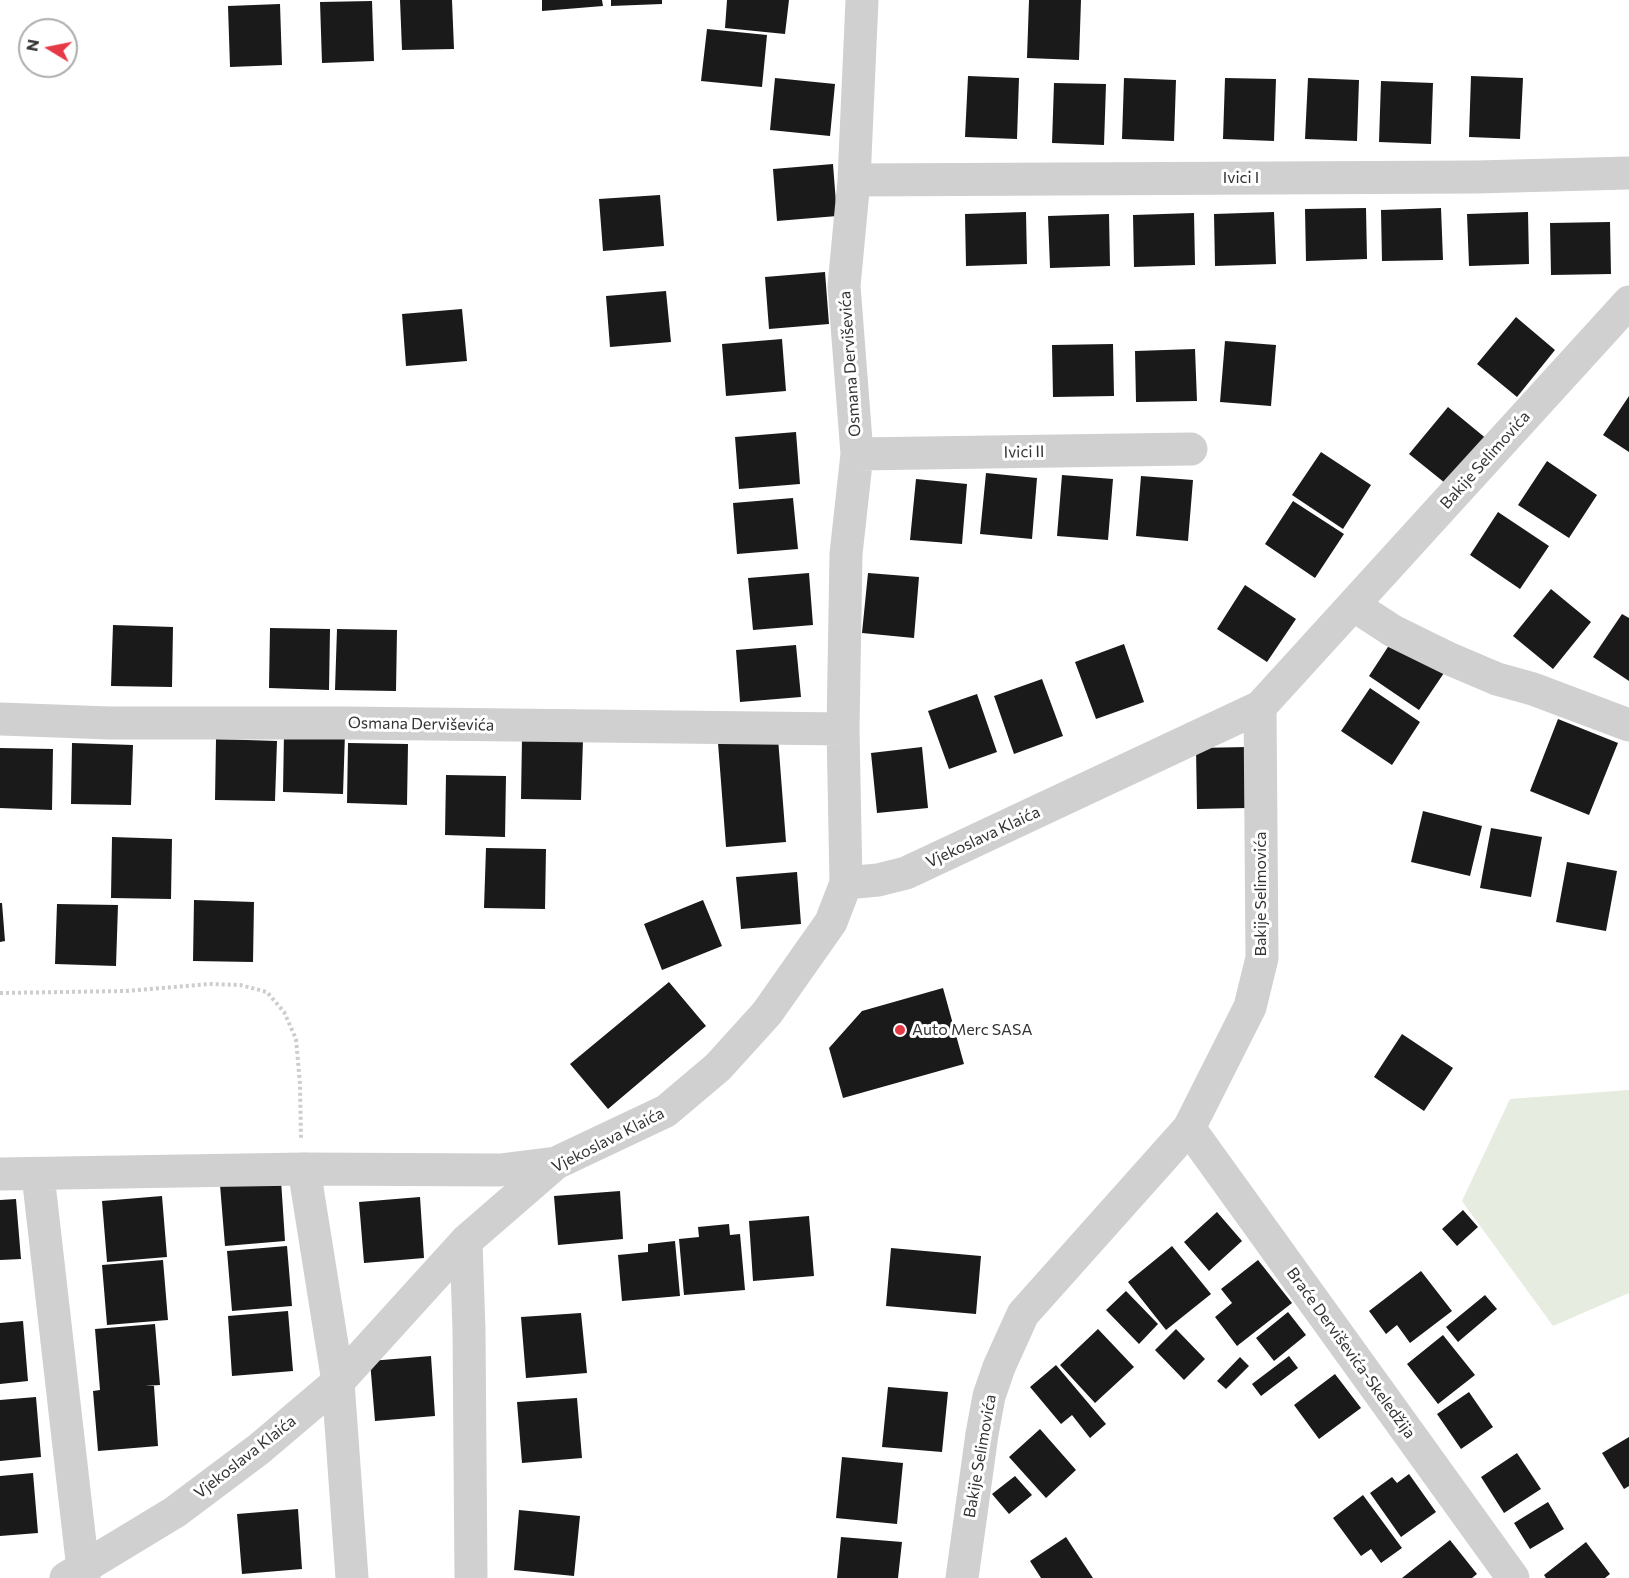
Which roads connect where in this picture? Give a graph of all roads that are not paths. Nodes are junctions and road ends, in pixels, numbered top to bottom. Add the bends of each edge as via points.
1 (862, 0) edge
2 (1629, 173) edge
3 (854, 180) junction
4 (1629, 302) edge
5 (1191, 449) dead end
6 (857, 454) junction
7 (1353, 604) junction
8 (1260, 706) junction
9 (0, 719) edge
10 (1629, 725) edge
11 (843, 729) junction
12 (846, 883) junction
13 (1189, 1128) junction
14 (556, 1163) junction
15 (304, 1169) junction
16 (0, 1174) edge
17 (38, 1174) junction
18 (466, 1241) junction
19 (338, 1382) junction
20 (78, 1574) edge
21 (352, 1578) edge
22 (471, 1578) edge
23 (962, 1578) edge
24 (1513, 1578) edge

1 - 3 street, Osmana Derviševića
2 - 3 street, Ivici I
3 - 6 street, Osmana Derviševića via 844,286
4 - 7 street, Bakije Selimovića
5 - 6 street, Ivici II
6 - 11 street, Osmana Derviševića via 846,555
7 - 8 street, Bakije Selimovića
7 - 10 street via 1393,631 1450,659
8 - 12 street, Vjekoslava Klaića via 906,873
8 - 13 street, Bakije Selimovića via 1262,958 1250,1007
9 - 11 street, Osmana Derviševića
11 - 12 street, Osmana Derviševića
12 - 14 street, Vjekoslava Klaića via 831,922 780,995 718,1066 666,1111
13 - 23 street, Bakije Selimovića via 1023,1314 989,1396
13 - 24 street, Braće Derviševića-Skeledžija
14 - 15 street via 500,1170
14 - 18 street, Vjekoslava Klaića
15 - 17 street
15 - 19 street
16 - 17 street
17 - 20 street
18 - 19 street, Vjekoslava Klaića
18 - 22 street
19 - 20 street, Vjekoslava Klaića via 259,1449 175,1512
19 - 21 street

